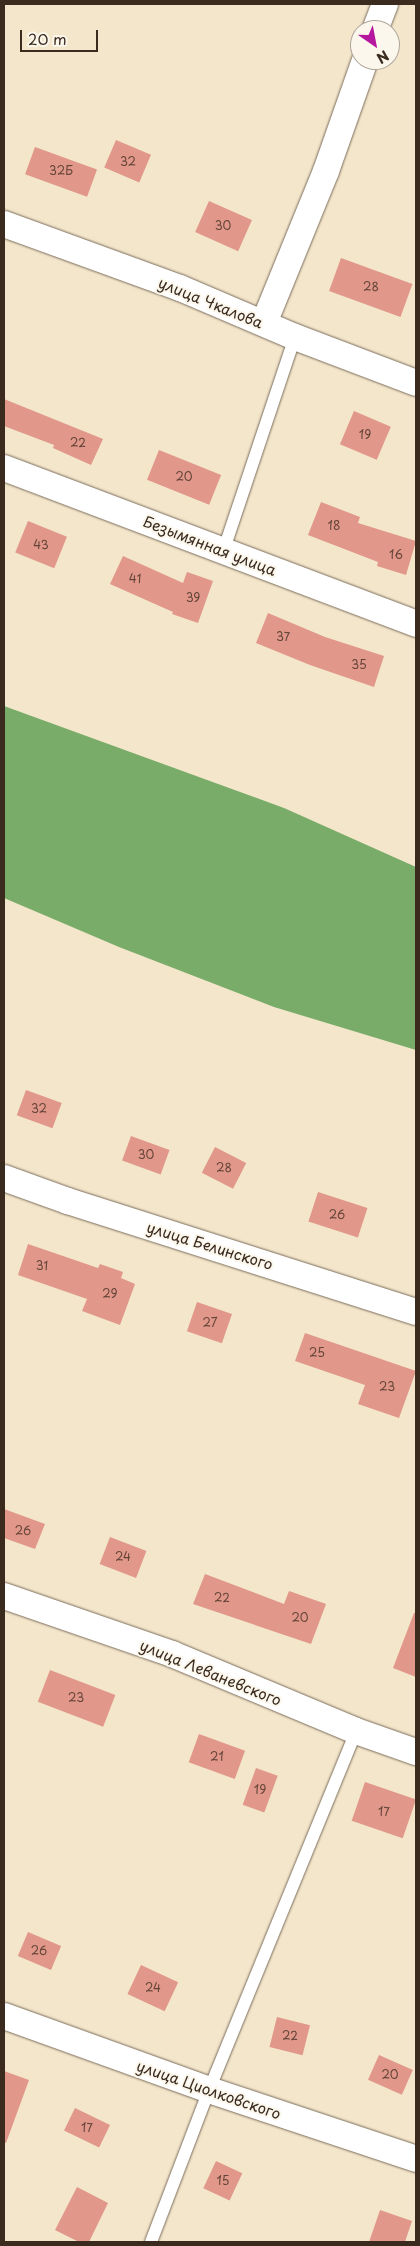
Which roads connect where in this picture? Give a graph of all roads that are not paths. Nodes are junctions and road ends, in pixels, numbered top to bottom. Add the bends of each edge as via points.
1 (385, 4) edge
2 (379, 20) edge
3 (361, 70) edge
4 (4, 224) edge
5 (264, 323) junction
6 (295, 336) junction
7 (416, 383) edge
8 (4, 468) edge
9 (224, 549) junction
10 (416, 624) edge
11 (4, 1178) edge
12 (416, 1312) edge
13 (4, 1596) edge
14 (356, 1731) junction
15 (416, 1752) edge
16 (4, 2016) edge
17 (209, 2090) junction
18 (416, 2159) edge
19 (150, 2242) edge

1 - 2 street
3 - 5 street via 326,171
4 - 5 street, улица Чкалова via 180,288
5 - 6 street, улица Чкалова
6 - 7 street, улица Чкалова
6 - 9 lane
8 - 9 street, Безымянная улица
9 - 10 street, Безымянная улица
11 - 12 street, улица Белинского
13 - 14 street, улица Леваневского via 172,1654
14 - 15 street, улица Леваневского
14 - 17 lane
16 - 17 street, улица Циолковского
17 - 18 street, улица Циолковского
17 - 19 lane

